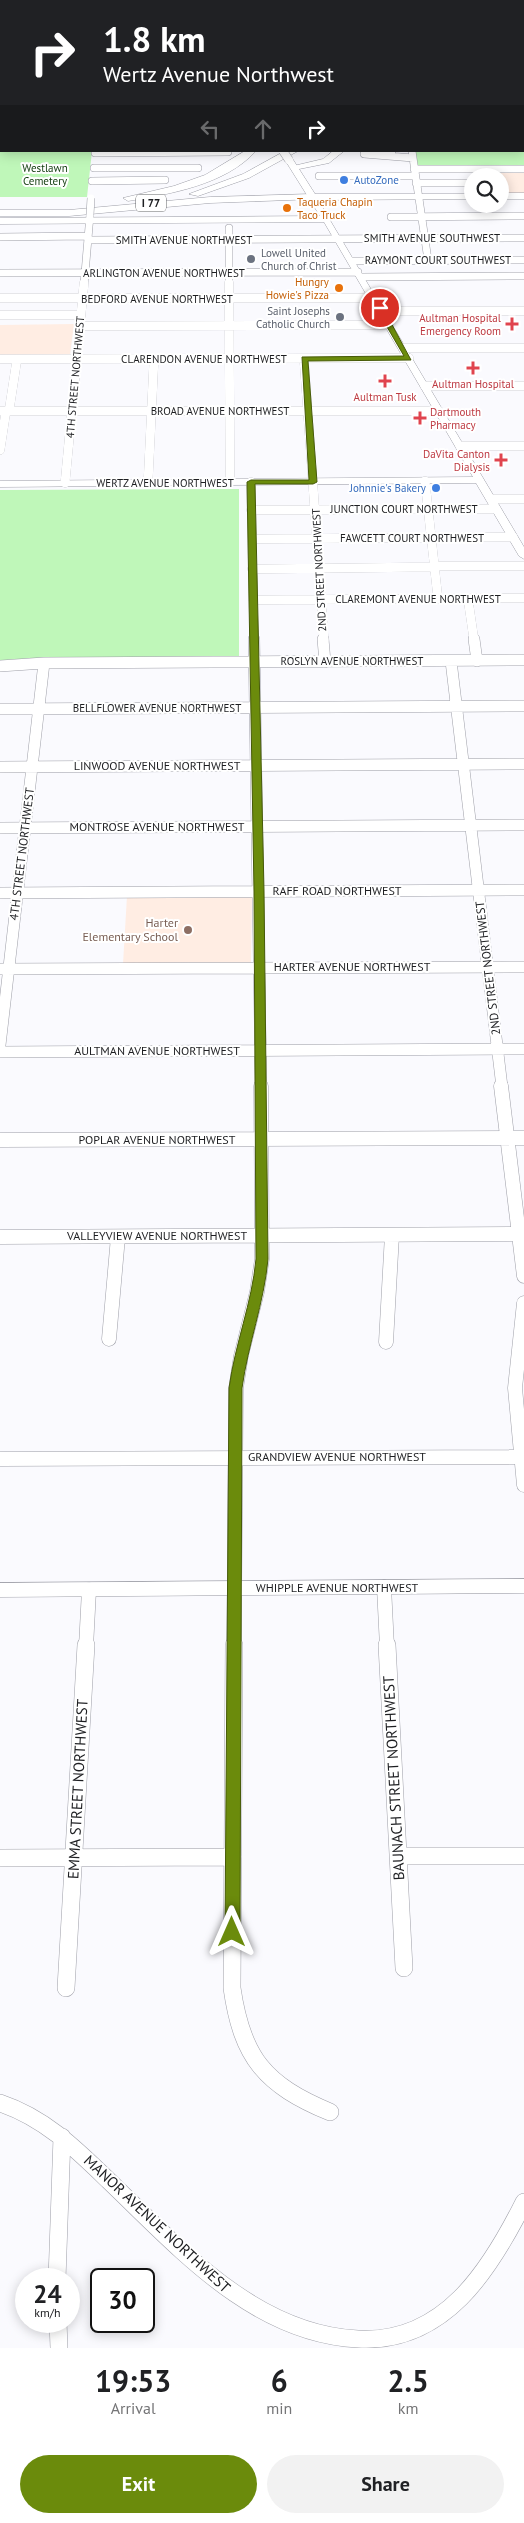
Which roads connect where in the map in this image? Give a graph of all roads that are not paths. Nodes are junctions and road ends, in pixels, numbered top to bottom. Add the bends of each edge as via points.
1 (41, 0) edge
2 (109, 0) edge
3 (95, 152) edge
4 (225, 152) edge
5 (250, 152) edge
6 (276, 152) edge
7 (338, 152) edge
8 (383, 152) edge
9 (412, 155) edge
10 (292, 160) edge
11 (94, 168) junction
12 (198, 168) dead end
13 (524, 168) edge
14 (319, 176) dead end
15 (415, 176) junction
16 (92, 180) junction
17 (165, 180) dead end
18 (464, 182) edge
19 (418, 196) junction
20 (464, 196) edge
21 (509, 196) edge
22 (524, 196) edge
23 (313, 197) junction
24 (0, 206) edge
25 (38, 207) junction
26 (0, 212) edge
27 (524, 216) edge
28 (90, 217) junction
29 (391, 217) dead end
30 (422, 217) junction
31 (327, 219) junction
32 (0, 221) edge
33 (228, 228) dead end
34 (0, 237) edge
35 (88, 238) junction
36 (425, 238) junction
37 (524, 238) edge
38 (339, 239) junction
39 (229, 240) junction
40 (428, 260) junction
41 (524, 260) edge
42 (352, 261) junction
43 (229, 272) junction
44 (85, 273) junction
45 (0, 274) edge
46 (360, 274) junction
47 (524, 276) edge
48 (0, 298) edge
49 (374, 298) junction
50 (82, 299) junction
51 (229, 299) junction
52 (382, 311) junction
53 (524, 311) edge
54 (0, 315) edge
55 (81, 315) junction
56 (389, 325) junction
57 (80, 326) junction
58 (229, 326) junction
59 (403, 348) junction
60 (524, 348) edge
61 (409, 358) junction
62 (0, 359) edge
63 (17, 359) junction
64 (77, 359) junction
65 (154, 359) junction
66 (229, 359) junction
67 (304, 359) junction
68 (425, 386) junction
69 (524, 386) edge
70 (5, 411) edge
71 (72, 411) junction
72 (151, 411) junction
73 (230, 411) junction
74 (307, 411) junction
75 (439, 411) junction
76 (460, 446) junction
77 (524, 446) edge
78 (0, 450) edge
79 (480, 480) junction
80 (425, 481) junction
81 (230, 482) junction
82 (251, 482) junction
83 (313, 482) junction
84 (65, 483) junction
85 (148, 483) junction
86 (0, 484) edge
87 (524, 499) edge
88 (494, 504) junction
89 (428, 509) junction
90 (251, 510) junction
91 (316, 510) junction
92 (513, 537) junction
93 (318, 538) junction
94 (432, 538) junction
95 (252, 539) junction
96 (524, 556) edge
97 (524, 566) edge
98 (435, 567) junction
99 (319, 568) junction
100 (252, 569) junction
101 (524, 598) edge
102 (321, 599) junction
103 (438, 599) junction
104 (468, 599) junction
105 (253, 600) junction
106 (524, 660) edge
107 (451, 661) junction
108 (477, 661) junction
109 (254, 662) junction
110 (325, 662) junction
111 (44, 663) junction
112 (0, 666) edge
113 (456, 706) junction
114 (524, 706) edge
115 (256, 707) junction
116 (0, 709) edge
117 (38, 709) junction
118 (463, 764) junction
119 (524, 764) edge
120 (257, 766) junction
121 (0, 767) edge
122 (32, 767) junction
123 (471, 825) junction
124 (524, 825) edge
125 (258, 827) junction
126 (0, 828) edge
127 (25, 828) junction
128 (478, 890) junction
129 (524, 890) edge
130 (259, 891) junction
131 (17, 892) junction
132 (0, 893) edge
133 (13, 929) junction
134 (0, 930) edge
135 (488, 967) junction
136 (524, 967) edge
137 (259, 968) junction
138 (4, 969) edge
139 (0, 1045) edge
140 (497, 1049) junction
141 (524, 1049) edge
142 (260, 1050) junction
143 (0, 1052) edge
144 (508, 1138) junction
145 (524, 1138) edge
146 (261, 1139) junction
147 (0, 1140) edge
148 (522, 1234) edge
149 (392, 1235) junction
150 (261, 1236) junction
151 (0, 1237) edge
152 (118, 1237) junction
153 (524, 1276) edge
154 (524, 1303) edge
155 (109, 1339) dead end
156 (386, 1342) dead end
157 (522, 1457) edge
158 (235, 1458) junction
159 (0, 1459) edge
160 (524, 1485) edge
161 (524, 1586) edge
162 (384, 1587) junction
163 (234, 1588) junction
164 (0, 1590) edge
165 (89, 1590) junction
166 (399, 1856) junction
167 (524, 1856) edge
168 (233, 1857) junction
169 (0, 1858) edge
170 (73, 1858) junction
171 (404, 1968) dead end
172 (66, 1988) dead end
173 (0, 2103) edge
174 (330, 2112) dead end
175 (62, 2138) junction
176 (524, 2202) edge
177 (57, 2268) edge
178 (59, 2333) edge
179 (60, 2348) edge

1 - 2 street
3 - 4 street
3 - 11 street, 4TH STREET NORTHWEST
5 - 25 highway via 222,172 179,188 121,199
6 - 25 highway, I 77 via 232,175 175,192 105,204
7 - 10 highway via 326,161
8 - 9 street via 364,154
9 - 15 street
10 - 23 main road
10 - 26 highway, I 77 via 168,200 88,210
11 - 12 street
11 - 16 street, 4TH STREET NORTHWEST
13 - 15 street
14 - 15 street
15 - 18 street
15 - 19 street
16 - 17 street
16 - 28 street, 4TH STREET NORTHWEST, bridge
19 - 20 main road
19 - 23 main road
19 - 30 street
21 - 22 main road
23 - 26 highway via 210,200 76,213
23 - 31 main road
24 - 25 highway, I 77
27 - 30 street
28 - 31 main road
28 - 32 main road
28 - 35 street, 4TH STREET NORTHWEST
29 - 30 street
30 - 36 street
31 - 38 main road
33 - 39 street
34 - 35 street, SMITH AVENUE NORTHWEST
35 - 39 street, SMITH AVENUE NORTHWEST
35 - 44 street, 4TH STREET NORTHWEST
36 - 37 street, SMITH AVENUE SOUTHWEST
36 - 38 street, SMITH AVENUE SOUTHWEST
36 - 40 street
38 - 39 street, SMITH AVENUE NORTHWEST
38 - 42 main road
39 - 43 street
40 - 41 street, RAYMONT COURT SOUTHWEST
40 - 42 street, RAYMONT COURT SOUTHWEST
42 - 46 main road
43 - 44 street, ARLINGTON AVENUE NORTHWEST
43 - 46 street, ARLINGTON AVENUE NORTHWEST
43 - 51 street
44 - 45 street, ARLINGTON AVENUE NORTHWEST
44 - 50 street, 4TH STREET NORTHWEST
46 - 47 street, ARLINGTON AVENUE NORTHWEST
46 - 49 main road
48 - 50 street, BEDFORD AVENUE NORTHWEST
49 - 51 street, BEDFORD AVENUE NORTHWEST
49 - 52 main road
50 - 51 street, BEDFORD AVENUE NORTHWEST
50 - 55 street, 4TH STREET NORTHWEST
51 - 58 street
52 - 53 street
52 - 56 main road
54 - 55 street
55 - 57 street, 4TH STREET NORTHWEST
56 - 58 street
56 - 59 main road
57 - 58 street
57 - 64 street, 4TH STREET NORTHWEST
58 - 66 street
59 - 60 street
59 - 61 main road
61 - 67 street, CLARENDON AVENUE NORTHWEST
61 - 68 main road
62 - 63 street, CLARENDON AVENUE NORTHWEST
63 - 64 street, CLARENDON AVENUE NORTHWEST
63 - 70 street
64 - 65 street, CLARENDON AVENUE NORTHWEST
64 - 71 street, 4TH STREET NORTHWEST
65 - 66 street, CLARENDON AVENUE NORTHWEST
65 - 72 street
66 - 67 street, CLARENDON AVENUE NORTHWEST
66 - 73 street
67 - 74 street, 2ND STREET NORTHWEST
68 - 69 street
68 - 75 main road
70 - 71 street, BROAD AVENUE NORTHWEST
70 - 78 street
71 - 72 street, BROAD AVENUE NORTHWEST
71 - 84 street, 4TH STREET NORTHWEST
72 - 73 street, BROAD AVENUE NORTHWEST
72 - 85 street
73 - 74 street, BROAD AVENUE NORTHWEST
73 - 81 street
74 - 75 street, BROAD AVENUE NORTHWEST
74 - 83 street, 2ND STREET NORTHWEST
75 - 76 main road
76 - 77 street
76 - 79 main road
79 - 80 main road, WERTZ AVENUE NORTHWEST
79 - 88 main road
80 - 83 main road, WERTZ AVENUE NORTHWEST
80 - 89 street
81 - 82 main road, WERTZ AVENUE NORTHWEST
81 - 85 main road, WERTZ AVENUE NORTHWEST
82 - 83 main road, WERTZ AVENUE NORTHWEST
82 - 90 street
83 - 91 street, 2ND STREET NORTHWEST
84 - 85 main road, WERTZ AVENUE NORTHWEST
84 - 86 main road, WERTZ AVENUE NORTHWEST
87 - 88 street, JUNCTION COURT NORTHWEST
88 - 89 street, JUNCTION COURT NORTHWEST
88 - 92 main road
89 - 91 street, JUNCTION COURT NORTHWEST
89 - 94 street
90 - 91 street, JUNCTION COURT NORTHWEST
90 - 95 street
91 - 93 street, 2ND STREET NORTHWEST
92 - 94 street, FAWCETT COURT NORTHWEST
92 - 96 main road
93 - 94 street, FAWCETT COURT NORTHWEST
93 - 95 street, FAWCETT COURT NORTHWEST
93 - 99 street, 2ND STREET NORTHWEST
94 - 98 street
95 - 100 street
97 - 98 street
98 - 99 street
98 - 103 street
99 - 100 street
99 - 102 street, 2ND STREET NORTHWEST
100 - 105 street
101 - 104 street, CLAREMONT AVENUE NORTHWEST
102 - 103 street, CLAREMONT AVENUE NORTHWEST
102 - 105 street, CLAREMONT AVENUE NORTHWEST
102 - 110 street, 2ND STREET NORTHWEST
103 - 104 street, CLAREMONT AVENUE NORTHWEST
104 - 108 street
105 - 109 street
106 - 108 street, ROSLYN AVENUE NORTHWEST
107 - 108 street, ROSLYN AVENUE NORTHWEST
107 - 110 street, ROSLYN AVENUE NORTHWEST
107 - 113 street, 2ND STREET NORTHWEST
109 - 110 street, ROSLYN AVENUE NORTHWEST
109 - 111 street, ROSLYN AVENUE NORTHWEST
109 - 115 street
111 - 112 street, ROSLYN AVENUE NORTHWEST
111 - 117 street, 4TH STREET NORTHWEST
113 - 114 street, BELLFLOWER AVENUE NORTHWEST
113 - 115 street, BELLFLOWER AVENUE NORTHWEST
113 - 118 street, 2ND STREET NORTHWEST
115 - 117 street, BELLFLOWER AVENUE NORTHWEST
115 - 120 street
116 - 117 street, BELLFLOWER AVENUE NORTHWEST
117 - 122 street, 4TH STREET NORTHWEST
118 - 119 street, LINWOOD AVENUE NORTHWEST
118 - 120 street, LINWOOD AVENUE NORTHWEST
118 - 123 street, 2ND STREET NORTHWEST
120 - 122 street, LINWOOD AVENUE NORTHWEST
120 - 125 street
121 - 122 street, LINWOOD AVENUE NORTHWEST
122 - 127 street, 4TH STREET NORTHWEST
123 - 124 street, MONTROSE AVENUE NORTHWEST
123 - 125 street, MONTROSE AVENUE NORTHWEST
123 - 128 street, 2ND STREET NORTHWEST
125 - 127 street, MONTROSE AVENUE NORTHWEST
125 - 130 street
126 - 127 street, MONTROSE AVENUE NORTHWEST
127 - 131 street, 4TH STREET NORTHWEST
128 - 129 street, RAFF ROAD NORTHWEST
128 - 130 street, RAFF ROAD NORTHWEST
128 - 135 street, 2ND STREET NORTHWEST
130 - 131 street, RAFF ROAD NORTHWEST
130 - 137 street
131 - 132 street, RAFF ROAD NORTHWEST
131 - 133 street, 4TH STREET NORTHWEST
133 - 134 street
133 - 138 street, 4TH STREET NORTHWEST
135 - 136 street, HARTER AVENUE NORTHWEST
135 - 137 street, HARTER AVENUE NORTHWEST
135 - 140 street, 2ND STREET NORTHWEST
137 - 138 street, HARTER AVENUE NORTHWEST
137 - 142 street
138 - 139 street, 4TH STREET NORTHWEST
140 - 141 street, AULTMAN AVENUE NORTHWEST
140 - 142 street, AULTMAN AVENUE NORTHWEST
140 - 144 street, 2ND STREET NORTHWEST
142 - 143 street, AULTMAN AVENUE NORTHWEST
142 - 146 street
144 - 145 street, POPLAR AVENUE NORTHWEST
144 - 146 street, POPLAR AVENUE NORTHWEST
144 - 148 street, 2ND STREET NORTHWEST
146 - 147 street, POPLAR AVENUE NORTHWEST
146 - 150 street
148 - 149 street, VALLEYVIEW AVENUE NORTHWEST
148 - 153 street, 2ND STREET NORTHWEST
149 - 150 street, VALLEYVIEW AVENUE NORTHWEST
149 - 156 street
150 - 152 street, VALLEYVIEW AVENUE NORTHWEST
150 - 158 street via 259,1292 237,1373
151 - 152 street, VALLEYVIEW AVENUE NORTHWEST
152 - 155 street
154 - 157 street via 515,1388
157 - 158 street, GRANDVIEW AVENUE NORTHWEST
157 - 160 street
158 - 159 street, GRANDVIEW AVENUE NORTHWEST
158 - 163 street
161 - 162 main road, WHIPPLE AVENUE NORTHWEST
162 - 163 main road, WHIPPLE AVENUE NORTHWEST
162 - 166 street, BAUNACH STREET NORTHWEST
163 - 165 main road, WHIPPLE AVENUE NORTHWEST
163 - 168 street
164 - 165 main road, WHIPPLE AVENUE NORTHWEST
165 - 170 street, EMMA STREET NORTHWEST
166 - 167 street
166 - 171 street, BAUNACH STREET NORTHWEST
168 - 170 street
168 - 174 street via 232,1988 242,2038 271,2080 300,2099
169 - 170 street
170 - 172 street, EMMA STREET NORTHWEST
173 - 175 street, MANOR AVENUE NORTHWEST via 39,2119
175 - 176 street, MANOR AVENUE NORTHWEST via 191,2260 242,2301 274,2321 338,2341 366,2342 403,2334 451,2309 486,2270
175 - 177 street
178 - 179 street

